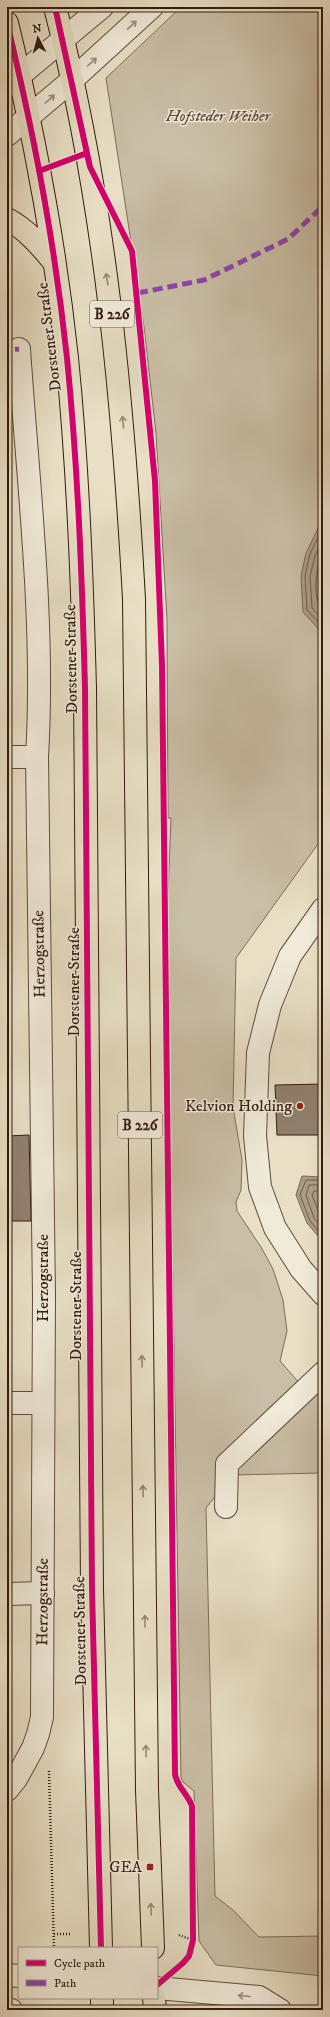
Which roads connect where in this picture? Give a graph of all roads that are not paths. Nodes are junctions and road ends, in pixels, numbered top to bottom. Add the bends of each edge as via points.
1 (55, 7) edge
2 (102, 7) edge
3 (152, 7) edge
4 (7, 23) edge
5 (63, 40) junction
6 (14, 81) edge
7 (71, 81) junction
8 (29, 117) junction
9 (7, 135) edge
10 (7, 219) edge
11 (53, 261) junction
12 (19, 349) dead end
13 (14, 757) dead end
14 (37, 757) junction
15 (323, 909) edge
16 (323, 1294) edge
17 (323, 1373) edge
18 (7, 1403) edge
19 (42, 1403) junction
20 (226, 1507) dead end
21 (43, 1593) junction
22 (7, 1594) edge
23 (7, 1790) edge
24 (101, 1947) edge
25 (153, 1947) edge
26 (7, 1975) edge
27 (18, 1976) edge
28 (158, 1988) edge
29 (102, 1999) edge
30 (154, 1999) edge
31 (7, 2009) edge
32 (11, 2010) edge
33 (102, 2010) edge
34 (155, 2010) edge
35 (280, 2010) edge

1 - 5 main road, B 226
2 - 5 street
7 -> 3 street
4 - 6 main road, Dorstener Straße
5 - 6 street
5 - 7 main road, B 226
6 - 8 main road, Dorstener Straße
8 -> 7 street
25 -> 7 main road, B 226 via 147,1790 134,599 127,461 110,300 90,167
8 - 9 street
8 - 11 main road, Dorstener Straße
10 - 11 main road via 43,248
11 - 24 main road, Dorstener Straße via 66,352 73,438 80,539 85,688 92,1581
12 - 14 street, Herzogstraße via 34,568 40,704
13 - 14 street
14 - 19 street, Herzogstraße via 44,1296
15 - 16 street via 290,956 270,1005 258,1053 255,1136 260,1187 275,1228 301,1270
17 - 20 street via 227,1464
18 - 19 street
19 - 21 street, Herzogstraße
21 - 22 street
21 - 23 street, Herzogstraße via 42,1717 33,1748
26 - 27 street
35 -> 28 street via 259,1997
29 - 33 main road
30 - 34 main road
31 - 32 street

